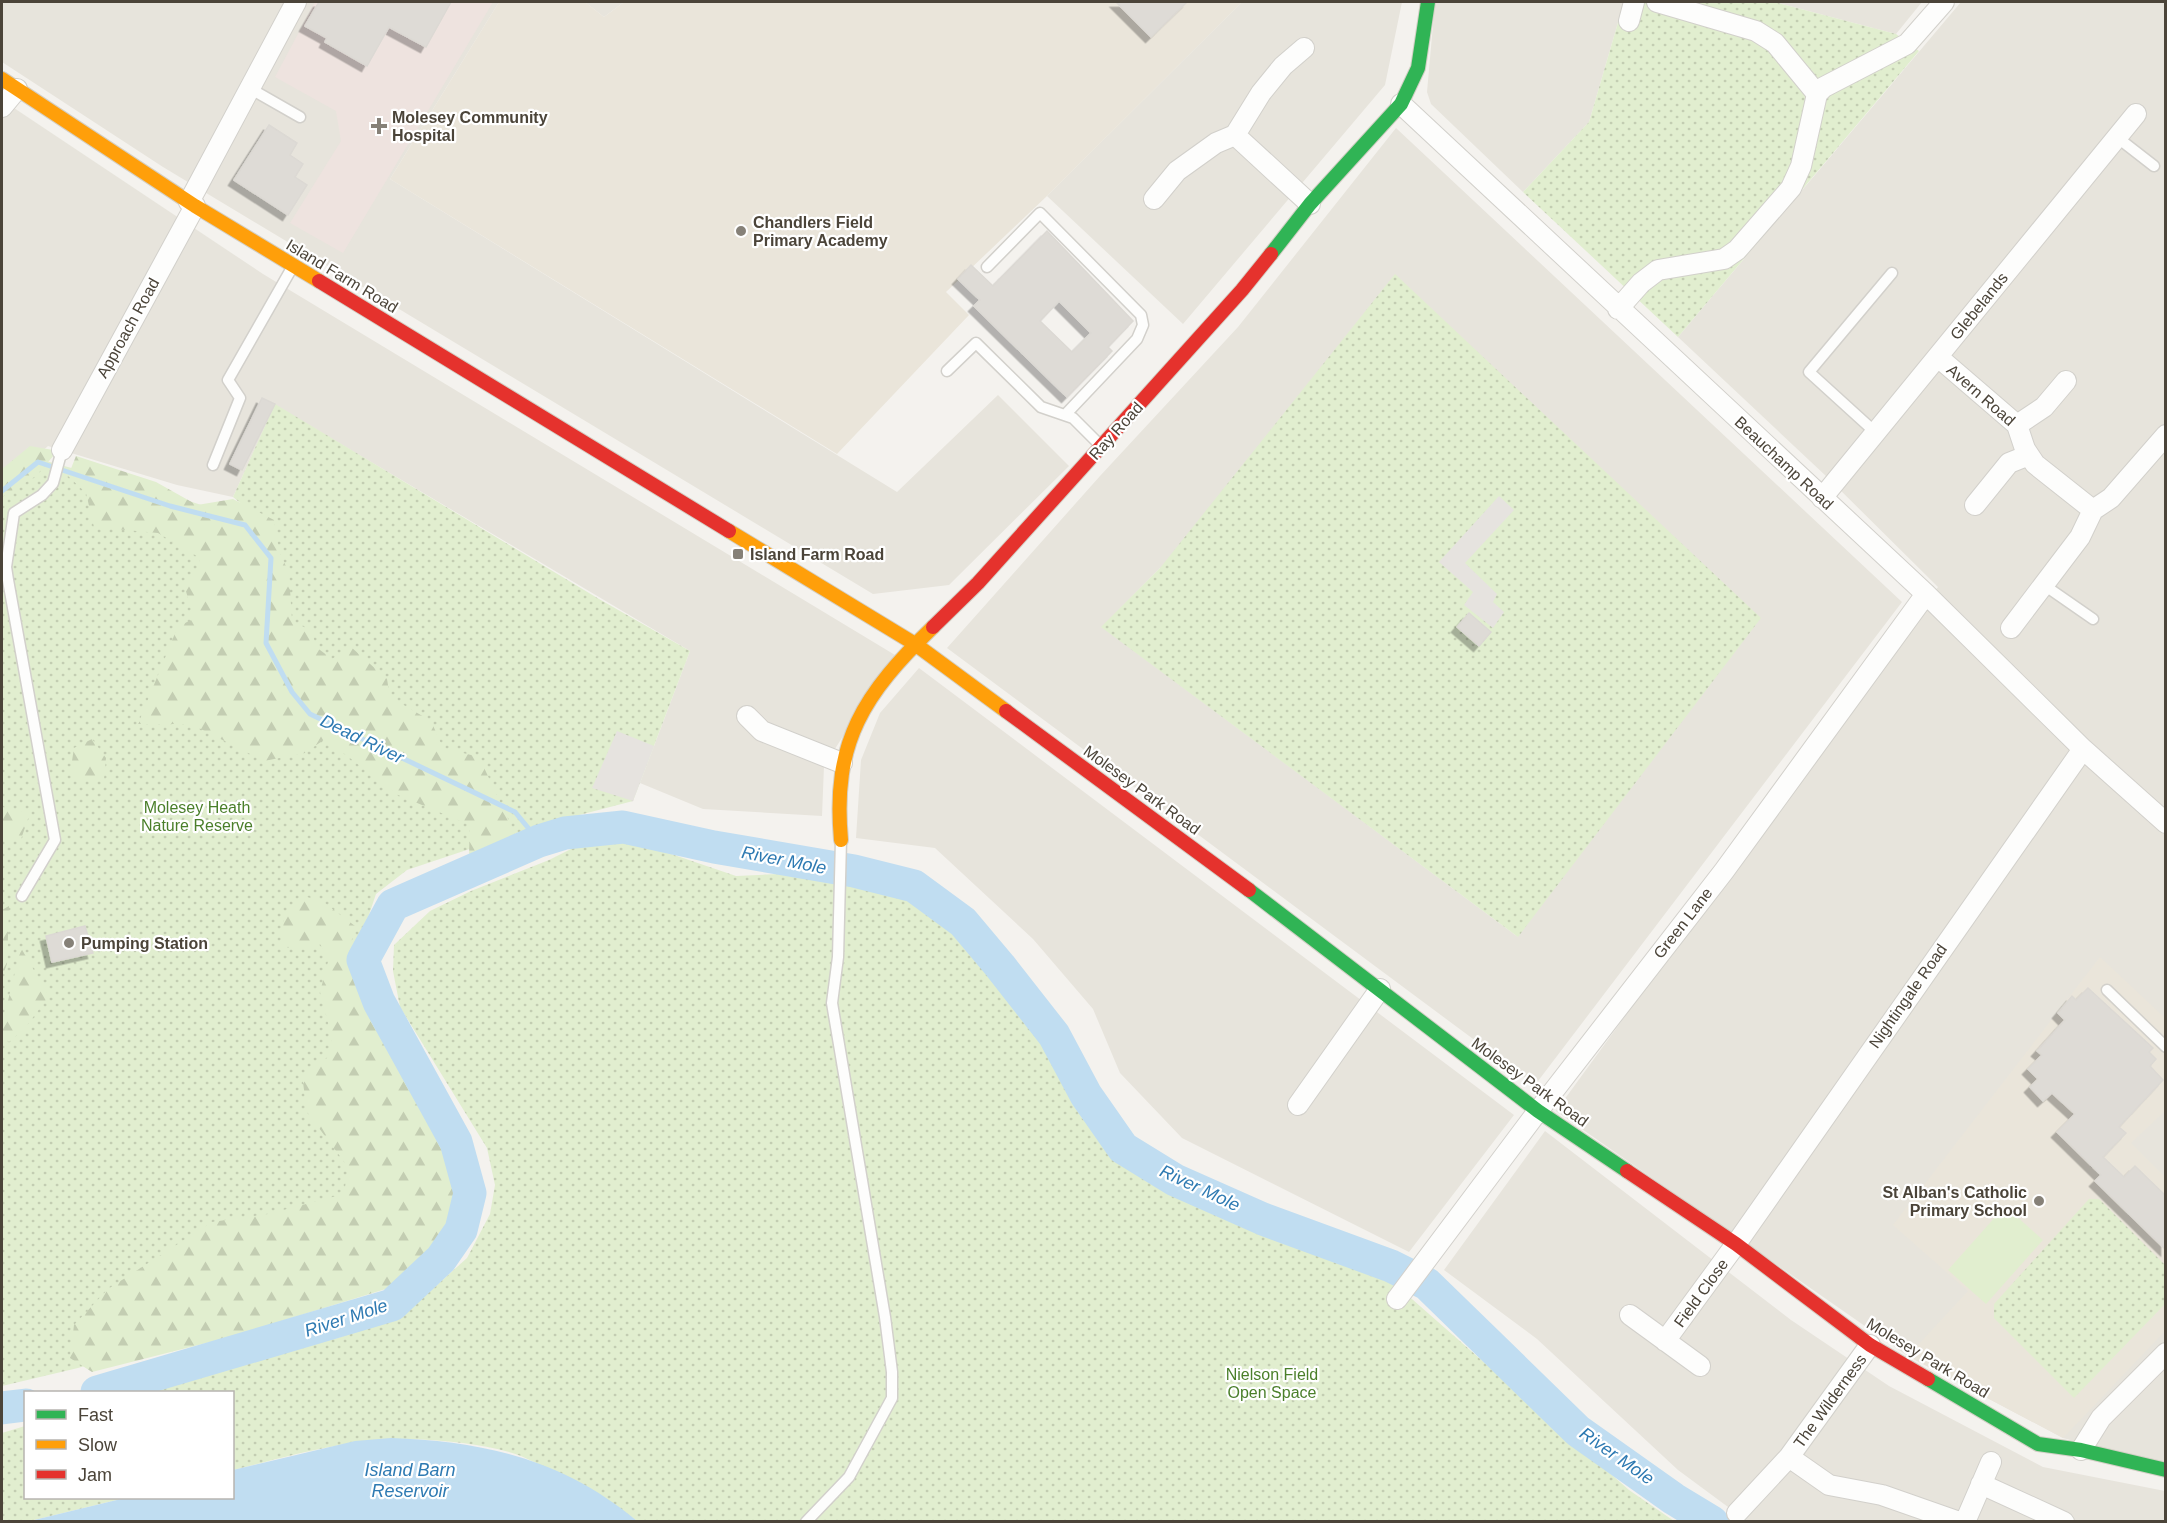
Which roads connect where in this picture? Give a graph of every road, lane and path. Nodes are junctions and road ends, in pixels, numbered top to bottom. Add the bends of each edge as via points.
1 (296, 2) edge
2 (1428, 2) edge
3 (1634, 2) edge
4 (1657, 2) edge
5 (1944, 2) edge
6 (1629, 21) dead end
7 (1304, 48) dead end
8 (9, 84) edge
9 (249, 88) junction
10 (1817, 94) junction
11 (1401, 104) junction
12 (2, 107) edge
13 (2136, 114) dead end
14 (300, 117) dead end
15 (1234, 135) junction
16 (2118, 138) junction
17 (2154, 166) dead end
18 (1154, 199) dead end
19 (192, 204) junction
20 (1310, 204) junction
21 (293, 265) junction
22 (987, 267) dead end
23 (1892, 273) dead end
24 (1618, 309) junction
25 (1938, 357) junction
26 (947, 371) dead end
27 (2066, 381) dead end
28 (1065, 415) junction
29 (2017, 425) junction
30 (1875, 432) junction
31 (2162, 444) edge
32 (1101, 447) junction
33 (60, 453) joint
34 (2028, 455) junction
35 (213, 465) dead end
36 (1822, 498) junction
37 (1975, 505) dead end
38 (2093, 510) junction
39 (2044, 585) junction
40 (1926, 594) junction
41 (2093, 620) dead end
42 (2011, 628) dead end
43 (915, 644) junction
44 (747, 716) dead end
45 (2083, 749) junction
46 (842, 763) junction
47 (2162, 814) edge
48 (841, 840) joint
49 (22, 896) dead end
50 (1380, 989) junction
51 (2107, 990) dead end
52 (2166, 1047) edge
53 (1298, 1105) dead end
54 (1538, 1111) junction
55 (1736, 1244) junction
56 (1400, 1296) dead end
57 (1630, 1315) dead end
58 (1665, 1341) junction
59 (1870, 1345) junction
60 (2166, 1353) edge
61 (1700, 1366) dead end
62 (2081, 1450) junction
63 (1789, 1457) junction
64 (1991, 1462) dead end
65 (2166, 1470) edge
66 (1981, 1485) junction
67 (1733, 1517) edge
68 (806, 1521) edge
69 (1959, 1521) edge
70 (1965, 1521) edge
71 (2064, 1521) edge

1 - 9 street, Approach Road
2 - 11 street, Ray Road via 1418,68
3 - 6 street
4 - 10 street via 1756,31 1775,44
5 - 10 street via 1907,44
7 - 15 street via 1261,93
8 - 12 street
8 - 19 street, Island Farm Road
9 - 14 lane
9 - 19 street, Approach Road
10 - 24 street via 1801,166 1791,188 1737,250 1724,259 1658,270
11 - 20 street, Ray Road
11 - 24 street, Beauchamp Road via 1523,215
13 - 16 street, Glebelands
15 - 18 street via 1177,171
15 - 20 street
16 - 17 lane
16 - 25 street, Glebelands
19 - 21 street, Island Farm Road
19 - 33 street, Approach Road
20 - 32 street, Ray Road via 1242,290
21 - 35 lane via 228,380 240,398
21 - 43 street, Island Farm Road
22 - 28 lane via 1040,213 1141,315 1143,325 1137,339
23 - 30 lane via 1809,372
24 - 36 street, Beauchamp Road
25 - 29 street, Avern Road
25 - 30 street, Glebelands
26 - 28 lane via 976,343 1041,407
27 - 29 street via 2044,407
28 - 32 lane
29 - 34 street, Avern Road
30 - 36 street, Glebelands
31 - 38 street via 2111,498
32 - 43 street, Ray Road via 978,583
33 - 49 lane via 53,483 14,513 6,567 55,840
34 - 37 street via 2009,463
34 - 38 street, Avern Road
36 - 40 street, Beauchamp Road
38 - 39 street via 2080,537
39 - 41 lane
39 - 42 street
40 - 45 street, Beauchamp Road
40 - 54 street, Green Lane via 1724,871
43 - 46 street, Ray Road via 859,717
43 - 50 street, Molesey Park Road
44 - 46 street via 762,731
45 - 47 street, Beauchamp Road
45 - 55 street, Nightingale Road
46 - 48 street, Ray Road via 838,806
48 - 68 lane via 838,957 832,1003 885,1317 892,1398 849,1477
50 - 53 street
50 - 54 street, Molesey Park Road
51 - 52 lane
54 - 55 street, Molesey Park Road
54 - 56 street, Green Lane
55 - 58 street, Field Close
55 - 59 street, Molesey Park Road
57 - 58 street, Field Close
58 - 61 street, Field Close
59 - 62 street, Molesey Park Road via 2038,1444
59 - 63 street, The Wilderness
60 - 62 street via 2101,1418
62 - 65 street, Molesey Park Road
63 - 67 street, The Wilderness
63 - 69 street, The Wilderness via 1829,1485 1882,1495
64 - 66 street
66 - 70 street
66 - 71 street

